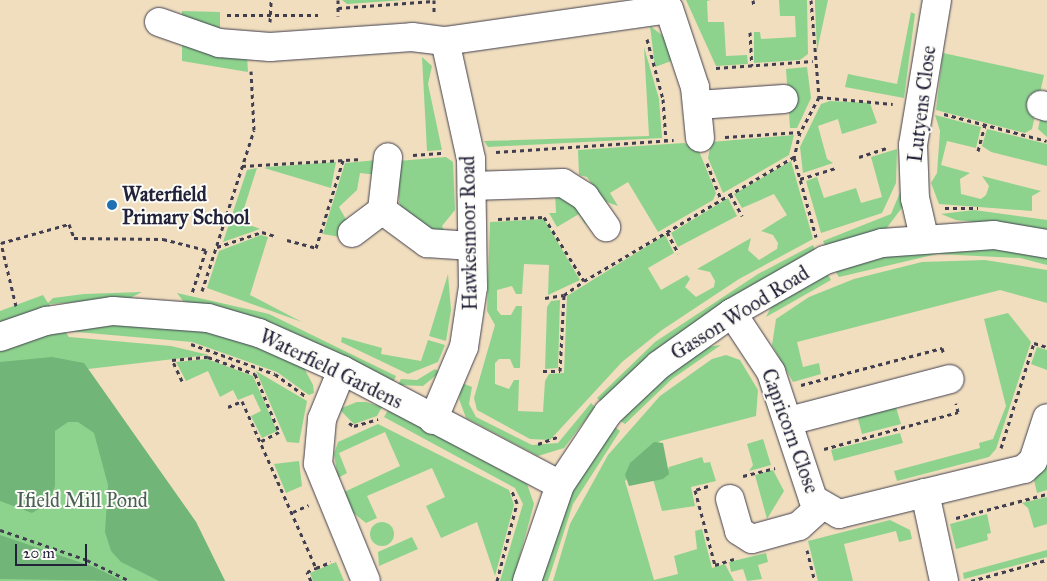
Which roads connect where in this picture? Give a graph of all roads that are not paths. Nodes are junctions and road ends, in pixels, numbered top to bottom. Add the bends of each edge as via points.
1 (937, 0) edge
2 (661, 7) edge
3 (160, 22) dead end
4 (445, 41) junction
5 (784, 99) dead end
6 (708, 104) junction
7 (700, 138) road end
8 (388, 157) road end
9 (472, 186) junction
10 (382, 210) junction
11 (606, 227) dead end
12 (352, 233) dead end
13 (924, 237) junction
14 (1047, 244) edge
15 (472, 246) junction
16 (732, 313) junction
17 (0, 337) edge
18 (342, 370) junction
19 (950, 379) dead end
20 (1047, 418) edge
21 (433, 420) junction
22 (789, 421) junction
23 (560, 484) junction
24 (925, 493) junction
25 (730, 499) dead end
26 (820, 506) junction
27 (366, 581) edge
28 (527, 581) edge
29 (944, 581) edge

1 - 13 street, Lutyens Close via 918,108 913,181
2 - 4 street
2 - 6 street
3 - 4 street via 219,43 270,47 412,37
4 - 9 street, Hawkesmoor Road via 470,159
5 - 6 street
6 - 7 street
8 - 10 street
9 - 11 street via 563,183 585,197
9 - 15 street, Hawkesmoor Road
10 - 12 street
10 - 15 street via 427,243
13 - 14 street, Gasson Wood Road via 994,235
13 - 16 street, Gasson Wood Road via 882,243 818,245
15 - 21 street, Hawkesmoor Road via 473,287 464,347
16 - 22 street, Capricorn Close via 772,372
16 - 23 street, Gasson Wood Road via 630,390 590,436
17 - 18 street, Waterfield Gardens via 69,316 162,311 208,318 259,333
18 - 21 street, Waterfield Gardens via 384,407
18 - 27 street via 325,408 318,441 321,477
19 - 22 street
20 - 24 street, Capricorn Close via 1030,466
21 - 23 street, Waterfield Gardens
22 - 26 street, Capricorn Close via 807,490
23 - 28 street, Gasson Wood Road
24 - 26 street, Capricorn Close via 838,514
24 - 29 street
25 - 26 street via 739,531 752,539 799,526

